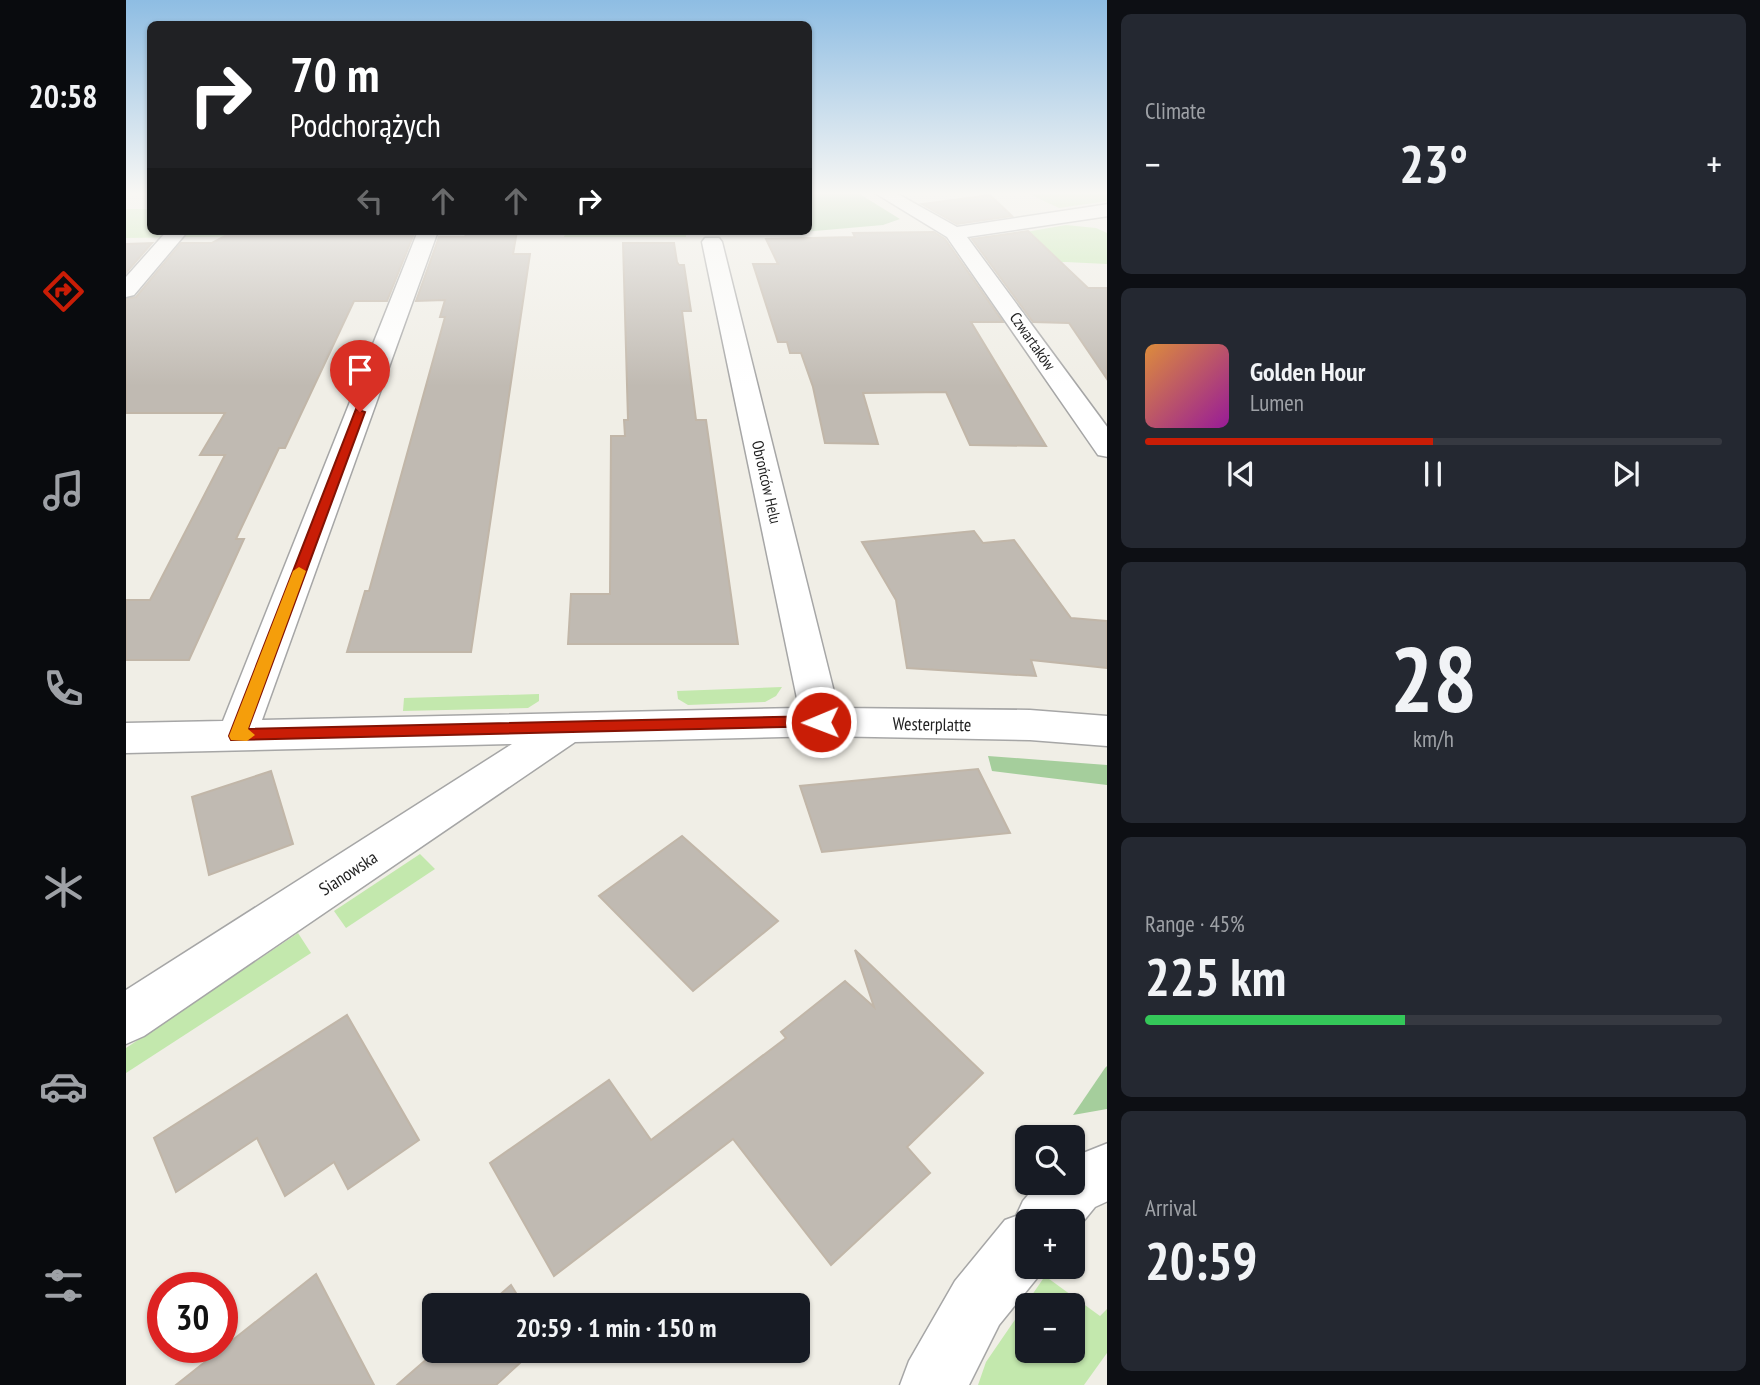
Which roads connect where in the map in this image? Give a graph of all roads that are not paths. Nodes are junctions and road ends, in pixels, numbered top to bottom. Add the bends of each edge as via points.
1 (155, 258) edge
2 (418, 258) edge
3 (716, 258) edge
4 (972, 258) edge
5 (126, 290) edge
6 (1107, 449) edge
7 (821, 722) junction
8 (570, 726) junction
9 (1107, 731) edge
10 (237, 736) junction
11 (126, 738) edge
12 (126, 1019) edge
13 (1107, 1172) edge
14 (1055, 1209) edge
15 (1015, 1257) edge
16 (933, 1385) edge

1 - 5 street
2 - 10 street
3 - 7 street, Obrońców Helu
4 - 6 street, Czwartaków
7 - 8 street, Westerplatte
7 - 9 street, Westerplatte via 1030,725
8 - 10 street, Westerplatte
8 - 12 street, Sianowska
10 - 11 street, Westerplatte
13 - 14 street via 1074,1186
15 - 16 street via 977,1303

